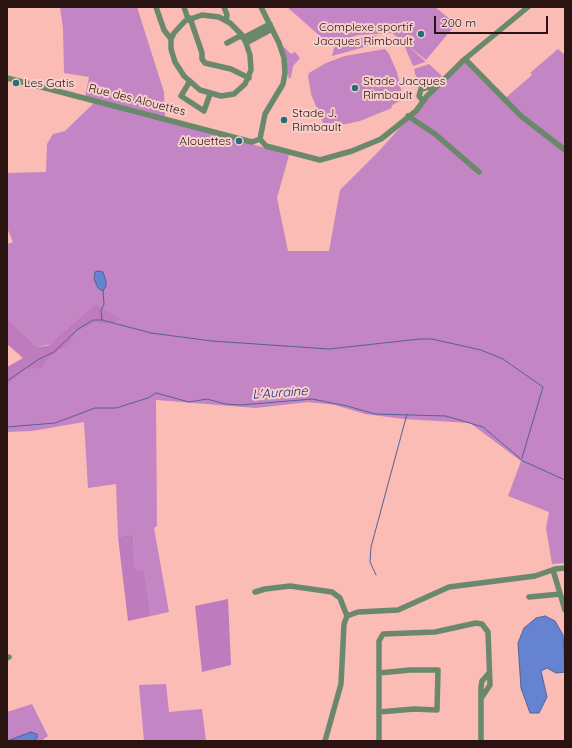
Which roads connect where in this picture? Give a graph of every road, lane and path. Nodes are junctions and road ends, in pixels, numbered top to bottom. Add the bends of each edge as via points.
1 (156, 7) edge
2 (184, 7) edge
3 (224, 7) edge
4 (261, 7) edge
5 (528, 7) edge
6 (189, 19) junction
7 (226, 20) junction
8 (271, 26) junction
9 (171, 39) junction
10 (244, 39) junction
11 (227, 43) dead end
12 (465, 59) junction
13 (7, 78) edge
14 (249, 78) junction
15 (190, 81) junction
16 (438, 85) junction
17 (210, 94) junction
18 (423, 101) junction
19 (408, 116) junction
20 (260, 139) junction
21 (565, 150) edge
22 (479, 172) dead end
23 (565, 568) edge
24 (553, 570) junction
25 (256, 592) dead end
26 (560, 594) junction
27 (529, 597) dead end
28 (565, 610) edge
29 (347, 616) junction
30 (379, 673) junction
31 (379, 712) junction
32 (325, 741) edge
33 (379, 741) edge
34 (481, 741) edge

1 - 9 street via 164,30
2 - 6 street
3 - 7 street
4 - 8 street
5 - 12 street
6 - 7 street via 206,15
6 - 9 street via 178,28
6 - 14 street via 205,63 231,69
7 - 10 street
8 - 10 street
8 - 20 street via 284,58 286,73 265,114
9 - 15 street via 171,49 178,69
10 - 11 street
10 - 14 street via 251,65
12 - 16 street
12 - 21 street via 521,116
13 - 20 street, Rue des Alouettes via 252,142
14 - 17 street via 234,94
15 - 17 street via 200,90
15 - 17 street via 181,96 204,111
16 - 18 street
16 - 18 street via 421,89 419,96
18 - 19 street via 416,111
19 - 20 street via 381,139 324,160 266,146
19 - 22 street via 435,134
23 - 24 street
24 - 26 street
24 - 29 street via 535,576 449,587 398,610 358,612
25 - 29 street via 290,586 332,592 340,598
26 - 27 street
26 - 28 street
29 - 32 street via 344,624 341,684
30 - 31 street
30 - 31 street via 438,670 437,710
30 - 34 street via 379,641 383,634 435,632 476,623 485,627 488,632 489,688 482,697
31 - 33 street

